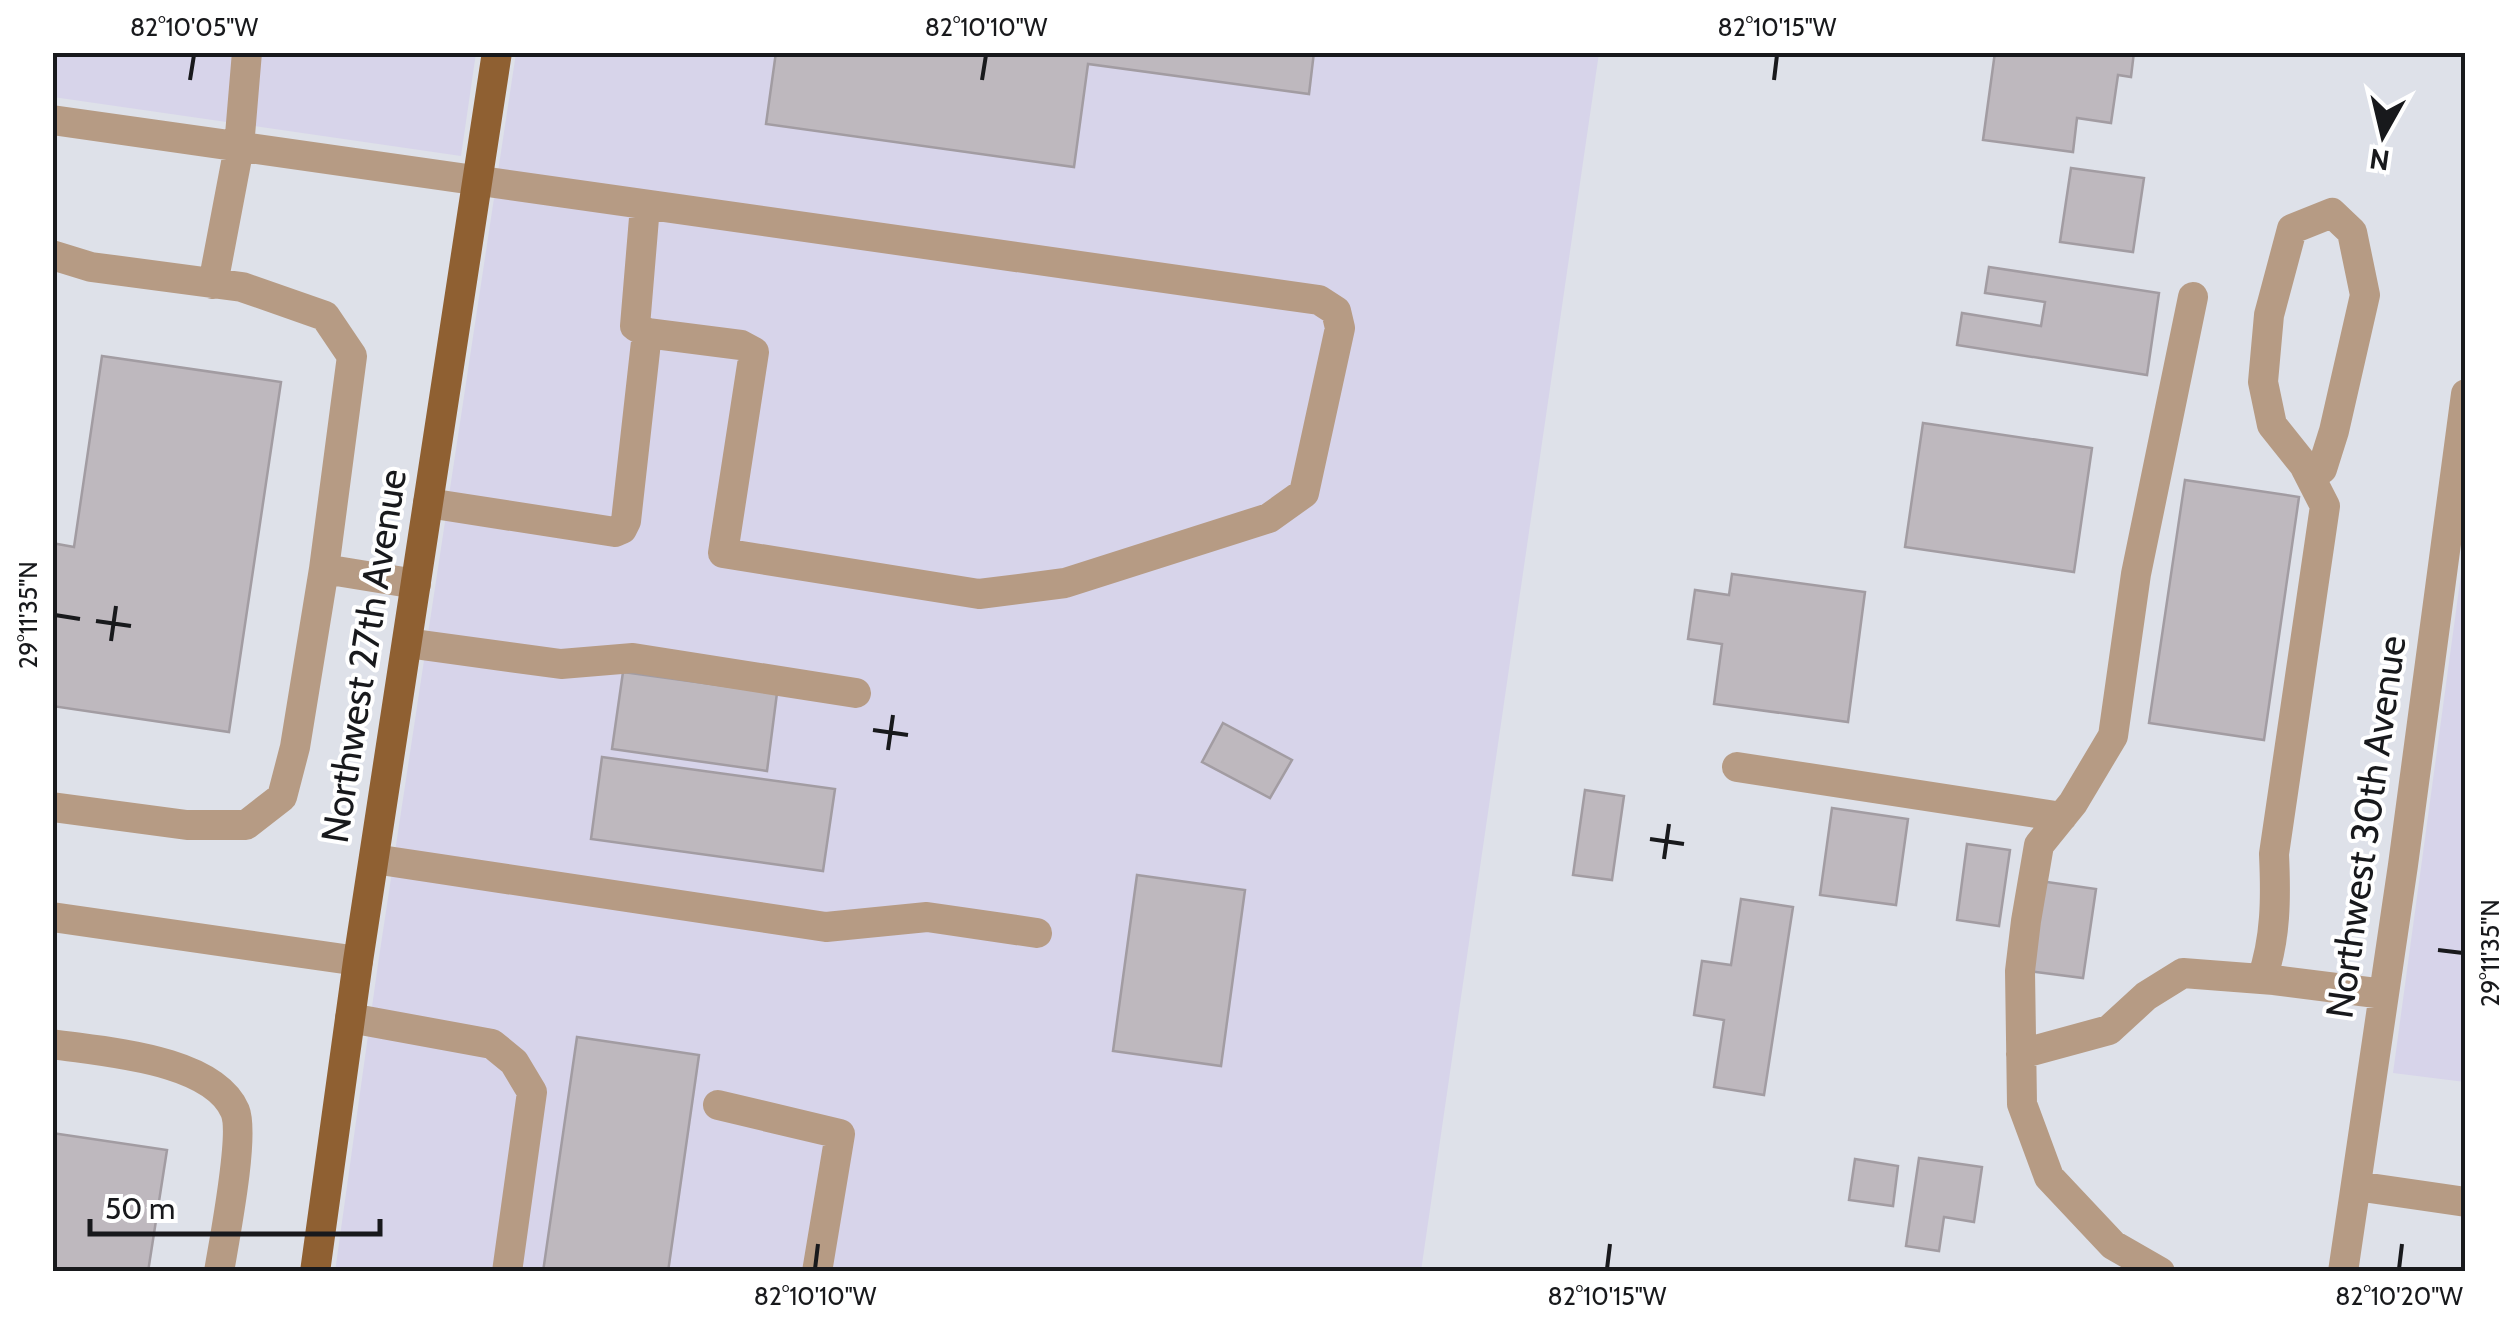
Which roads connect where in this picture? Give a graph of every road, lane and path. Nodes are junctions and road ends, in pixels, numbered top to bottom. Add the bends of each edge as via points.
1 (247, 52) edge
2 (496, 52) edge
3 (52, 120) edge
4 (239, 147) junction
5 (477, 181) junction
6 (645, 206) junction
7 (52, 255) edge
8 (213, 284) junction
9 (2192, 297) dead end
10 (648, 333) junction
11 (2466, 394) edge
12 (2304, 465) junction
13 (428, 503) junction
14 (324, 569) junction
15 (416, 584) junction
16 (406, 643) junction
17 (856, 693) dead end
18 (1737, 767) dead end
19 (52, 807) edge
20 (2062, 817) junction
21 (374, 859) junction
22 (52, 917) edge
23 (1037, 933) dead end
24 (358, 962) junction
25 (2262, 980) junction
26 (2384, 994) junction
27 (350, 1018) junction
28 (52, 1044) edge
29 (2021, 1054) junction
30 (718, 1105) dead end
31 (2356, 1186) junction
32 (2466, 1202) edge
33 (219, 1272) edge
34 (315, 1272) edge
35 (507, 1272) edge
36 (817, 1272) edge
37 (2160, 1272) edge
38 (2343, 1272) edge

1 - 4 street
2 - 5 main road, Northwest 27th Avenue
3 - 4 street
4 - 5 street
4 - 8 street
5 - 6 street
5 - 13 main road, Northwest 27th Avenue
6 - 10 street via 634,316 635,326
6 - 10 street via 1319,300 1336,311 1340,328 1304,492 1268,518 1065,583 979,594 722,552 754,352 741,344
7 - 8 street
8 - 14 street via 325,316 352,356
9 - 20 street via 2136,574 2113,736
10 - 13 street via 622,529
11 - 26 street, Northwest 30th Avenue
12 - 12 street via 2272,424 2263,382 2269,315 2292,229 2332,213 2352,232 2364,295 2322,469
12 - 25 street via 2324,506 2274,854 2271,954
13 - 15 main road, Northwest 27th Avenue
14 - 15 street
14 - 19 street via 282,797 246,825 187,825
15 - 16 main road, Northwest 27th Avenue
16 - 17 street via 561,664 632,658
16 - 21 main road, Northwest 27th Avenue
18 - 20 street
20 - 29 street via 2039,845 2020,972
21 - 23 street via 826,927 928,917
21 - 24 main road, Northwest 27th Avenue
22 - 24 street
24 - 27 main road, Northwest 27th Avenue
25 - 26 street
25 - 29 street via 2182,973 2109,1030
26 - 31 street, Northwest 30th Avenue
27 - 34 main road, Northwest 27th Avenue
27 - 35 street via 492,1044 514,1062 532,1092
28 - 33 street via 173,1064 220,1090 236,1112 236,1159
29 - 37 street via 2022,1104 2049,1177 2113,1245
30 - 36 street via 840,1134
31 - 32 street
31 - 38 street, Northwest 30th Avenue

